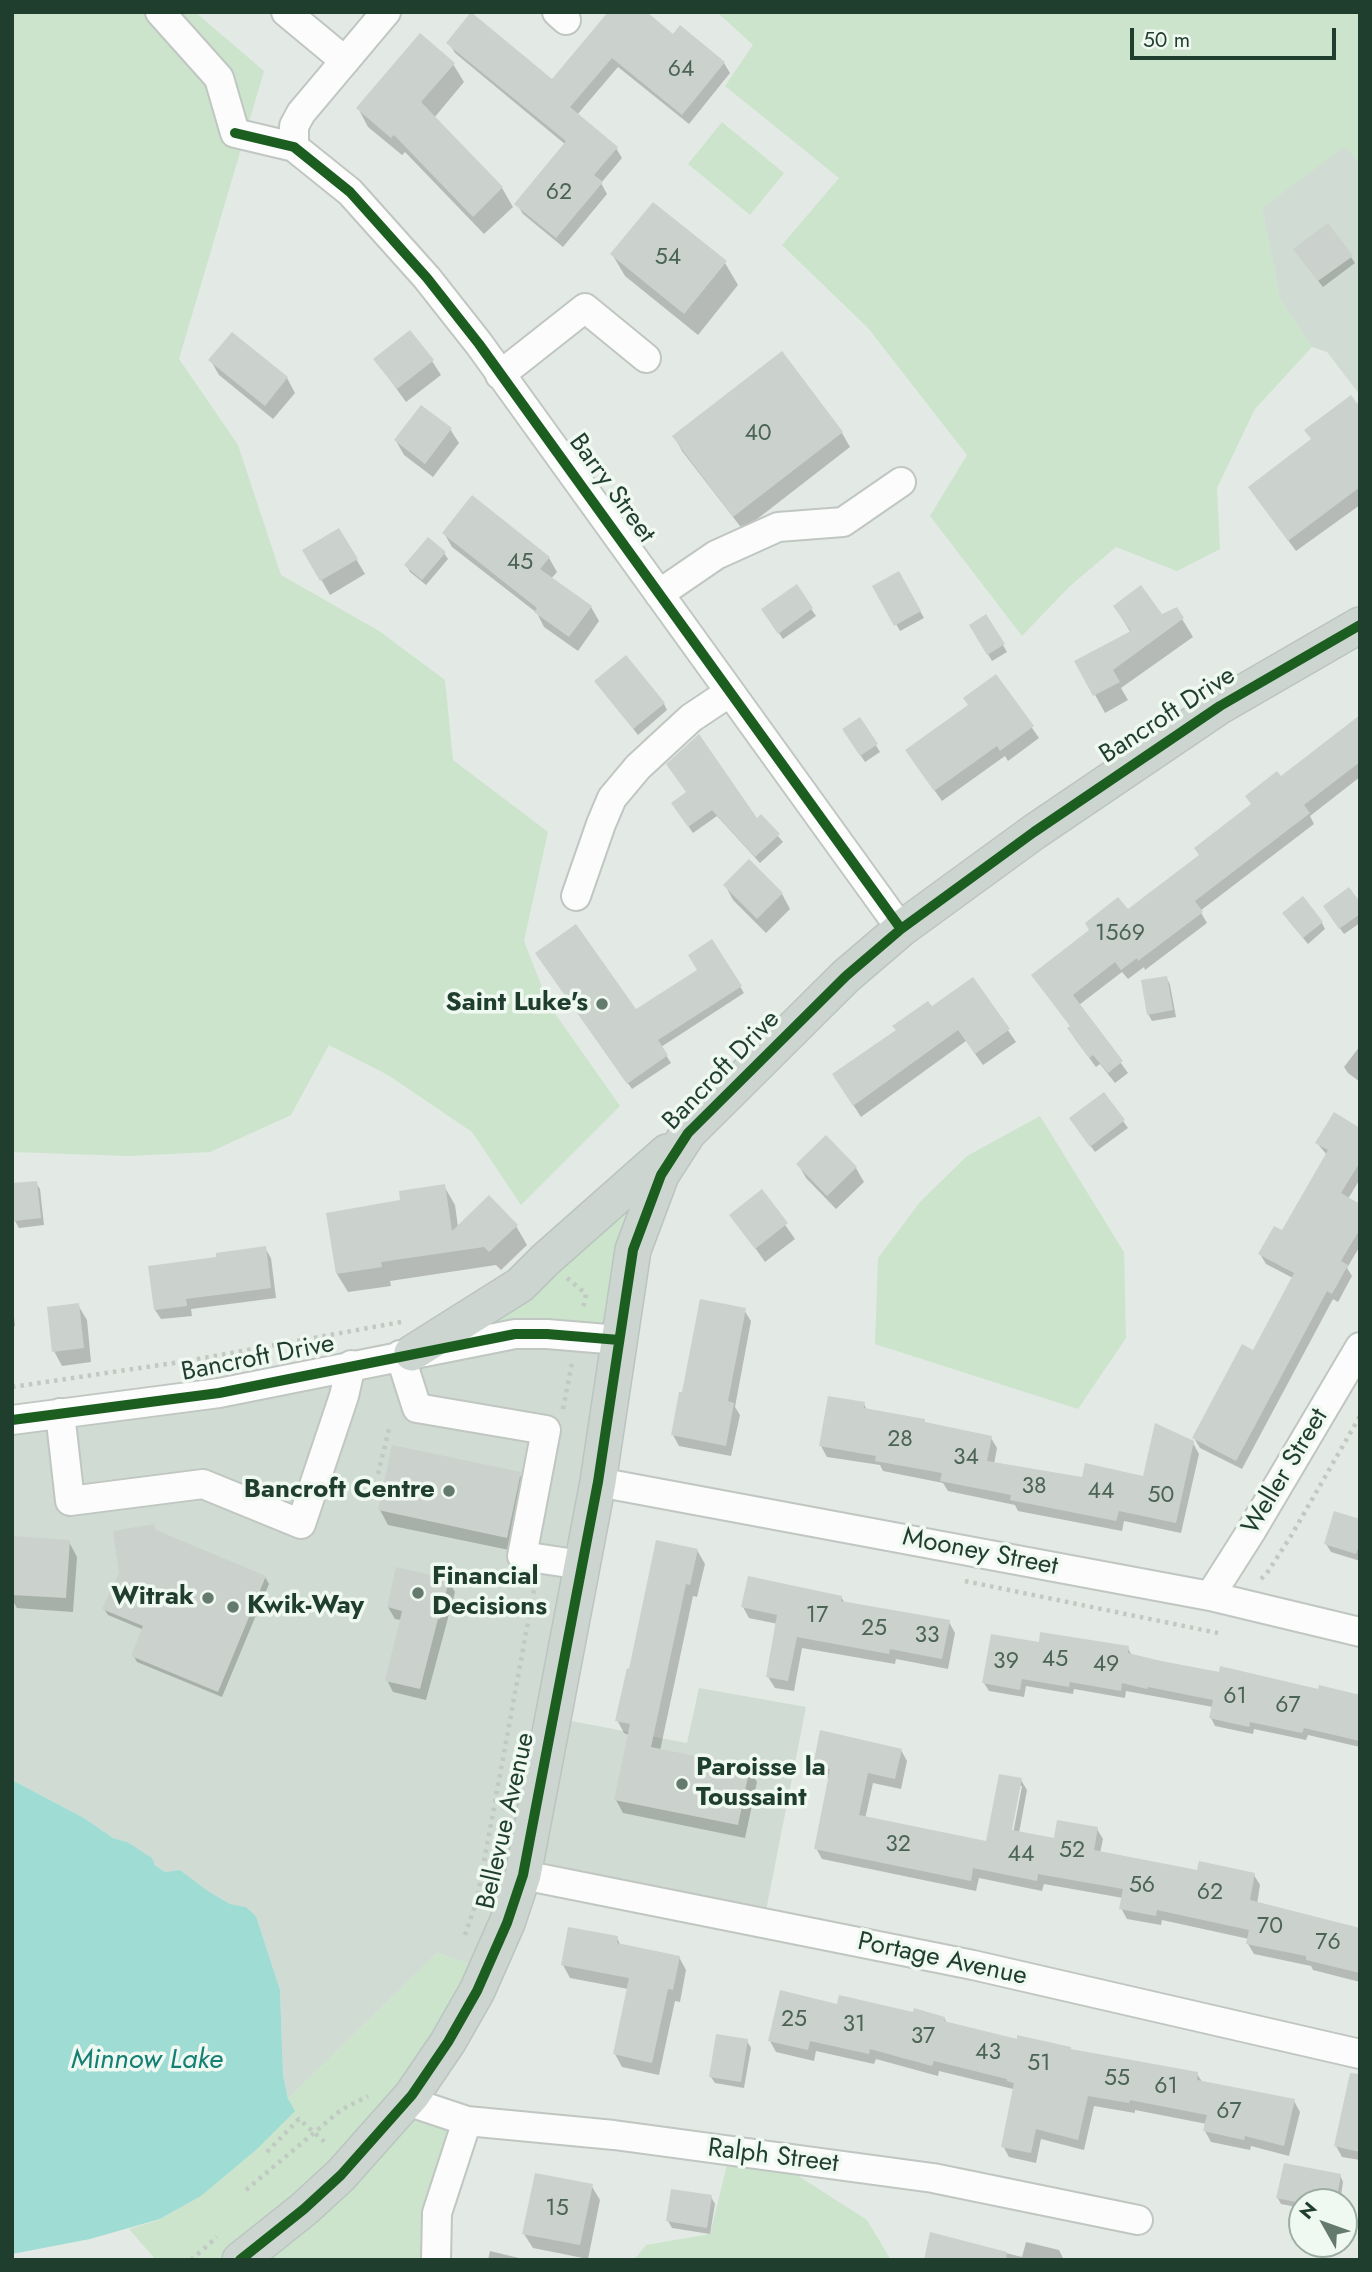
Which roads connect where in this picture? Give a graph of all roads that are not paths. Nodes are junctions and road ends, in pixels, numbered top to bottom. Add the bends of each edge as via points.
1 (160, 12) edge
2 (286, 12) edge
3 (386, 12) edge
4 (345, 61) junction
5 (294, 147) junction
6 (646, 358) dead end
7 (500, 375) junction
8 (901, 482) dead end
9 (659, 594) junction
10 (1360, 625) edge
11 (730, 692) junction
12 (576, 896) dead end
13 (901, 929) junction
14 (688, 1133) junction
15 (619, 1340) junction
16 (407, 1343) junction
17 (1360, 1348) edge
18 (351, 1365) junction
19 (60, 1413) junction
20 (12, 1419) edge
21 (598, 1482) junction
22 (582, 1565) junction
23 (1210, 1596) junction
24 (1360, 1632) edge
25 (523, 1875) junction
26 (1360, 2054) edge
27 (407, 2101) junction
28 (467, 2120) junction
29 (1138, 2220) dead end
30 (233, 2245) edge
31 (436, 2260) edge

1 - 5 street, Barry Street via 219,78 235,133
2 - 4 street
3 - 4 street
4 - 5 street via 301,113 294,125
5 - 7 street, Barry Street via 350,192 393,238
6 - 7 street via 585,308
7 - 9 street, Barry Street
8 - 9 street via 843,522 778,527 716,555
9 - 11 street, Barry Street
10 - 13 main road, Bancroft Drive via 1220,706
11 - 12 street via 691,718 612,798
11 - 13 street, Barry Street
13 - 14 main road, Bancroft Drive via 846,976
14 - 15 main road, Bancroft Drive via 661,1175 633,1250
14 - 16 main road via 520,1285
15 - 16 street, Bancroft Drive via 515,1334
15 - 21 main road, Bellevue Avenue
16 - 18 street, Bancroft Drive
16 - 22 street via 417,1408 546,1430 522,1556
17 - 23 street, Weller Street
18 - 19 street, Bancroft Drive via 219,1392
18 - 19 street via 300,1524 203,1484 70,1501
19 - 20 street, Bancroft Drive
21 - 22 main road, Bellevue Avenue
21 - 23 street, Mooney Street
22 - 25 main road, Bellevue Avenue
23 - 24 street, Mooney Street
25 - 26 street, Portage Avenue via 973,1965
25 - 27 main road, Bellevue Avenue via 477,1991
27 - 28 street, Ralph Street
27 - 30 main road, Bellevue Avenue via 304,2209
28 - 29 street, Ralph Street via 933,2178
28 - 31 street via 437,2213

